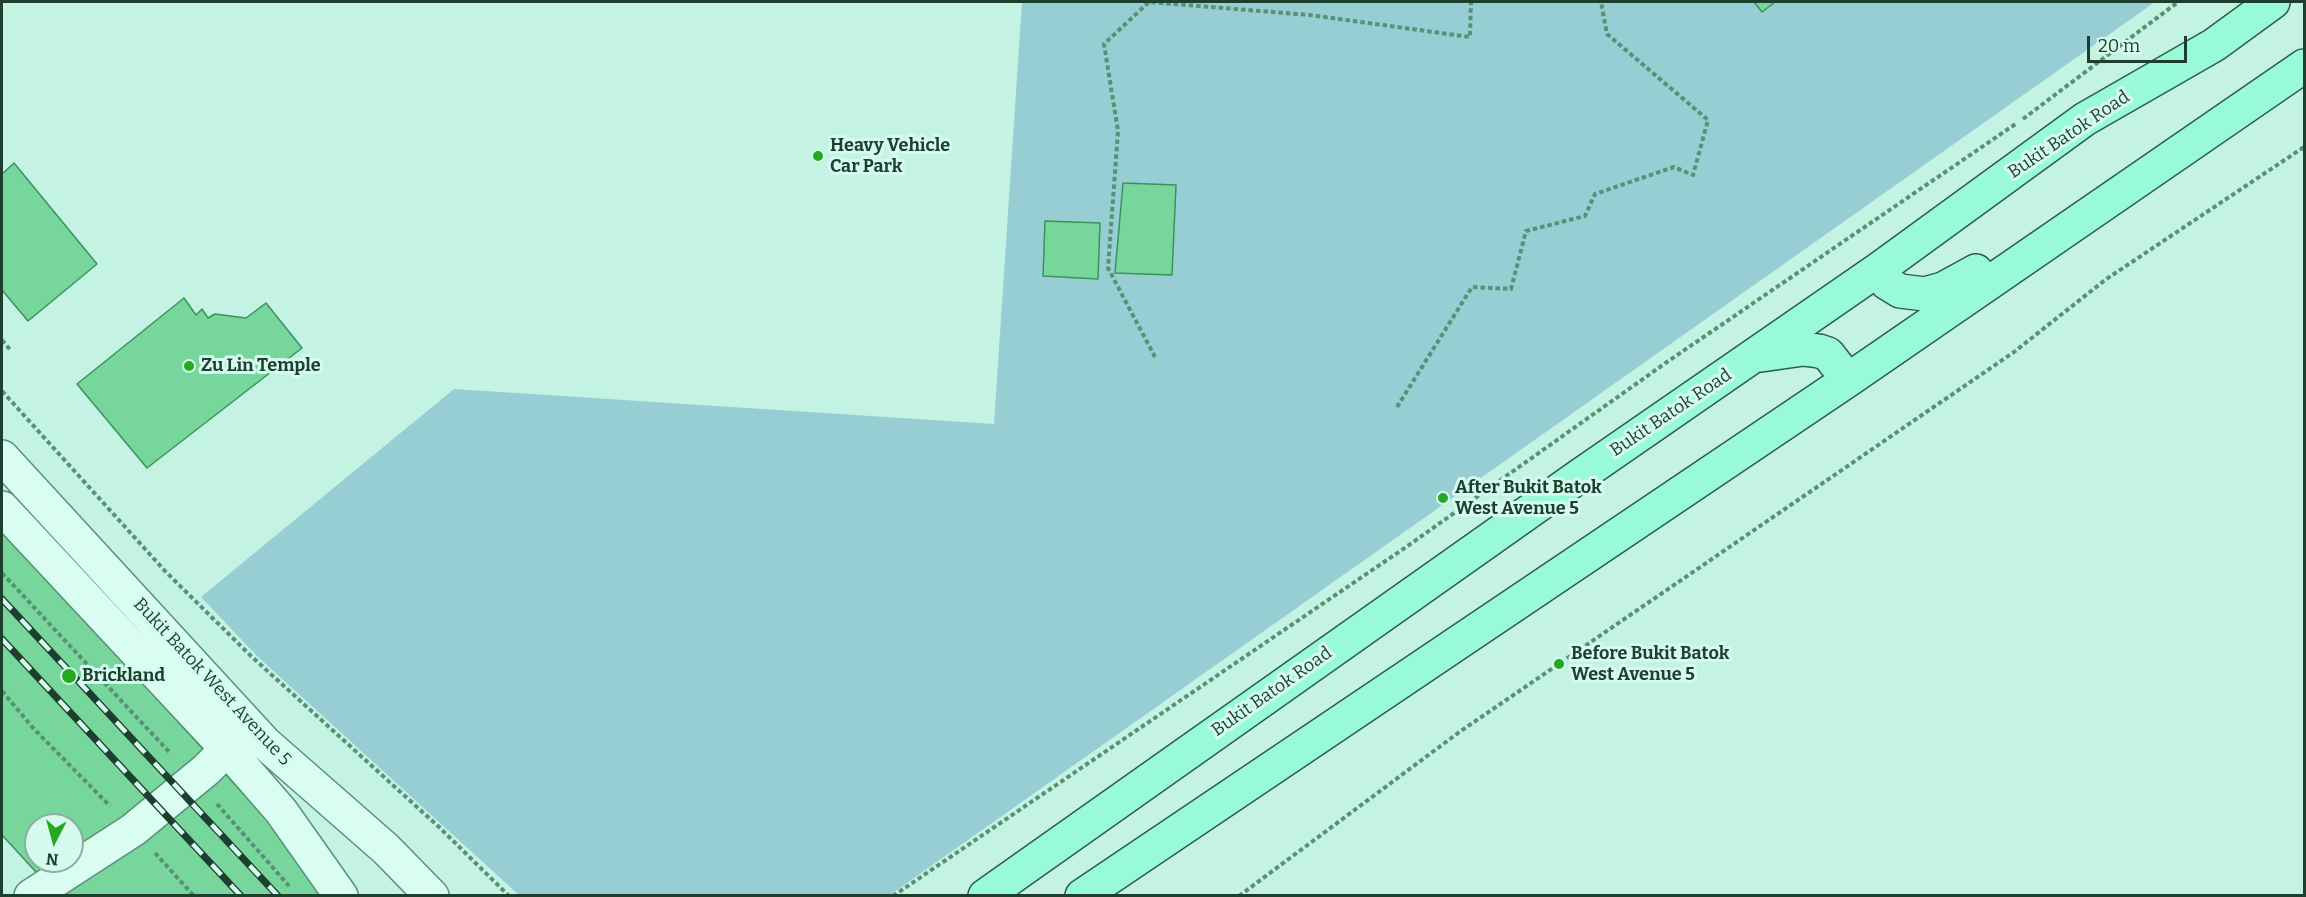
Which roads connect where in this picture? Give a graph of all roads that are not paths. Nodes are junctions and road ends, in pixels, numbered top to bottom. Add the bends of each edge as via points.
1 (2273, 2) edge
2 (2304, 66) edge
3 (2115, 195) junction
4 (1879, 269) junction
5 (1753, 357) junction
6 (1848, 380) junction
7 (2, 457) edge
8 (2, 508) edge
9 (227, 749) junction
10 (31, 896) edge
11 (341, 896) edge
12 (432, 896) edge
13 (985, 896) edge
14 (1082, 896) edge

1 - 4 main road, Bukit Batok Road via 2214,45 2085,119
2 - 3 main road
3 - 4 main road via 1943,289 1925,294 1900,291 1887,283
3 - 6 main road
4 - 5 main road, Bukit Batok Road
5 - 6 main road via 1819,351 1828,354
5 - 13 main road, Bukit Batok Road
6 - 14 main road
7 - 12 street, Bukit Batok West Avenue 5 via 265,743 386,849
8 - 9 street, Bukit Batok West Avenue 5
9 - 10 street via 133,830
9 - 11 street, Bukit Batok West Avenue 5 via 281,811

